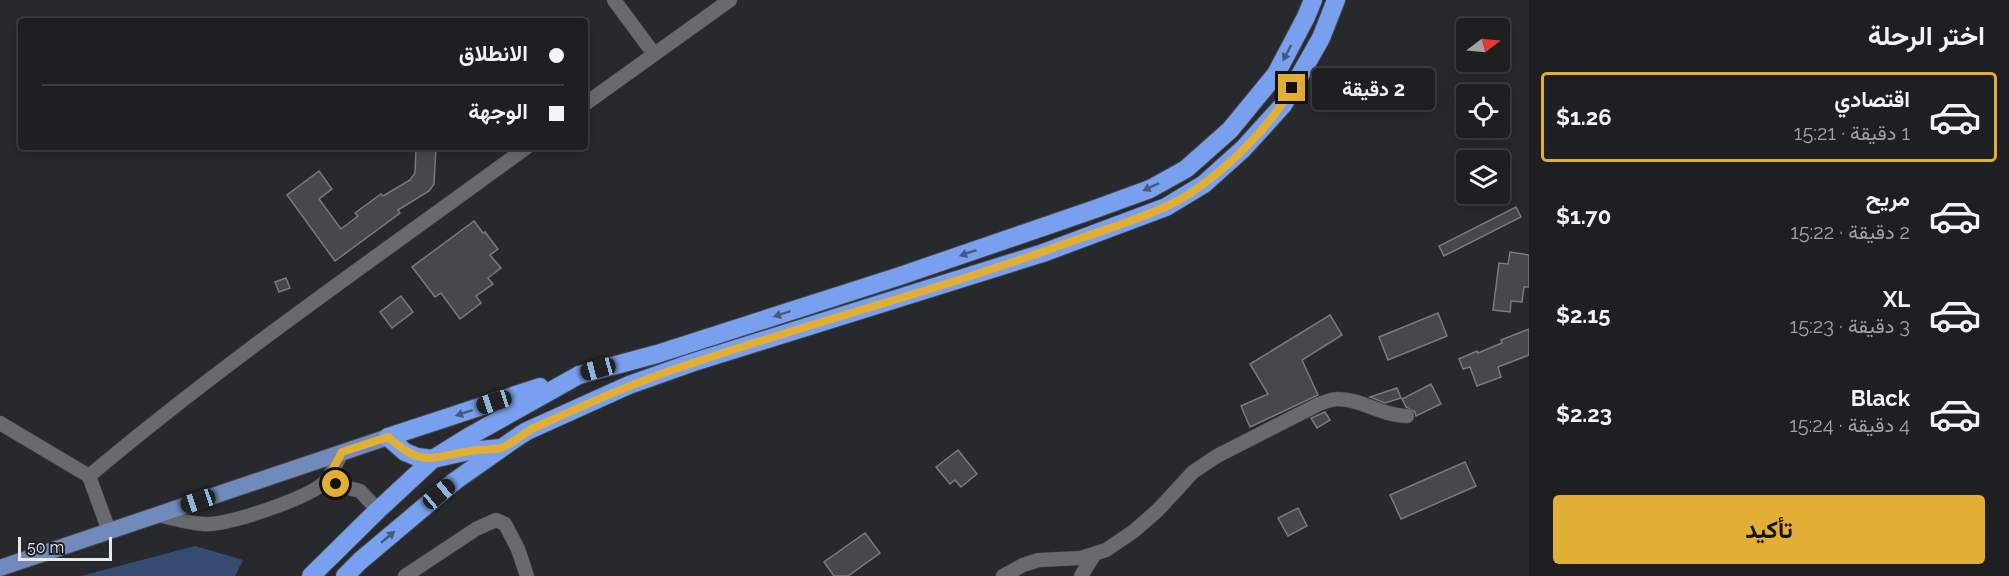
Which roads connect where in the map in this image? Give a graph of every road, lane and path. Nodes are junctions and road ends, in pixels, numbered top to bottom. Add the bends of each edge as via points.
1 (614, 0) edge
2 (730, 0) edge
3 (1313, 0) edge
4 (1336, 0) edge
5 (654, 54) junction
6 (588, 102) edge
7 (523, 150) edge
8 (579, 375) junction
9 (1407, 416) dead end
10 (0, 423) edge
11 (388, 437) junction
12 (503, 447) junction
13 (342, 452) junction
14 (433, 459) junction
15 (89, 476) junction
16 (326, 482) junction
17 (378, 510) junction
18 (158, 515) junction
19 (109, 531) junction
20 (1094, 555) junction
21 (0, 568) edge
22 (1011, 574) edge
23 (311, 576) edge
24 (345, 576) edge
25 (405, 576) edge
26 (527, 576) edge
27 (1081, 576) edge

1 - 5 street
2 - 5 street
3 -> 8 highway via 1276,75 1230,130 1186,169 1150,189 900,276
4 - 12 highway via 1321,38 1283,105 1212,177 1166,207 1042,253 691,363 527,430
5 - 6 street
7 - 15 street via 274,332
8 -> 11 highway
8 - 14 highway
9 - 20 street via 1395,416 1353,401 1336,399 1319,404 1193,472 1134,531
10 - 15 street
11 - 13 main road
11 - 14 highway via 417,458
12 - 14 highway
24 -> 12 highway via 455,481
13 - 16 street
13 - 18 main road
14 - 17 highway
15 - 19 street
16 - 17 street via 360,491
16 - 18 street via 301,497 233,520 204,524
17 - 23 highway
18 - 19 main road
19 - 21 main road
20 - 22 street via 1039,560
20 - 27 street
25 - 26 street via 496,520 505,524

